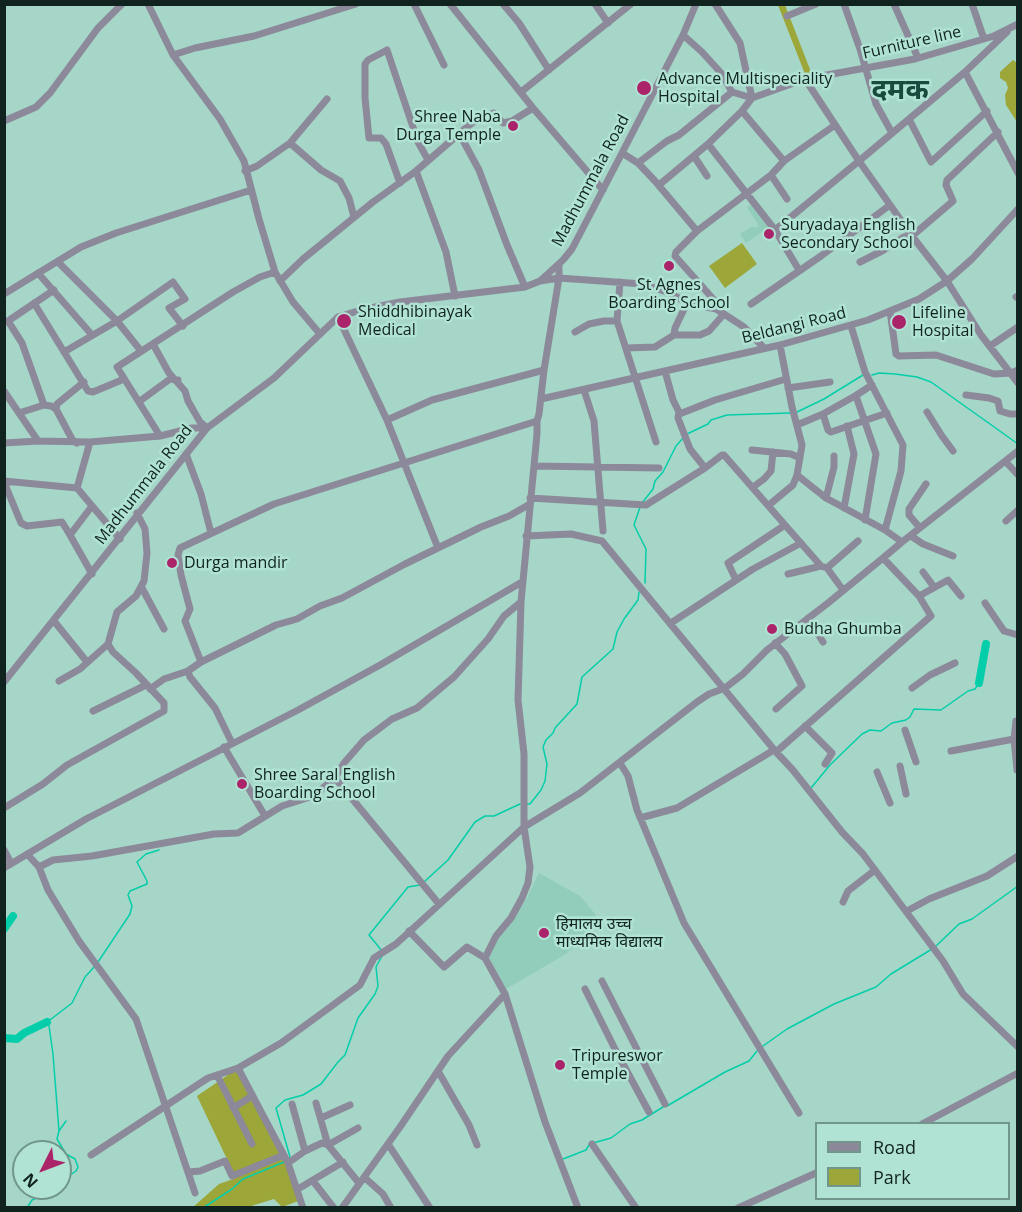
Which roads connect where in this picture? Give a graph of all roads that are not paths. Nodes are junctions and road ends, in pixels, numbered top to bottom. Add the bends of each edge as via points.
1 (122, 4) edge
2 (148, 4) edge
3 (356, 4) edge
4 (414, 4) edge
5 (450, 4) edge
6 (503, 4) edge
7 (595, 4) edge
8 (631, 4) edge
9 (696, 4) edge
10 (715, 4) edge
11 (816, 4) edge
12 (844, 4) edge
13 (894, 4) edge
14 (972, 4) edge
15 (787, 16) dead end
16 (608, 23) junction
17 (1015, 26) edge
18 (683, 34) junction
19 (984, 39) junction
20 (173, 55) junction
21 (918, 58) junction
22 (444, 64) dead end
23 (866, 67) junction
24 (549, 70) junction
25 (965, 72) junction
26 (807, 78) junction
27 (521, 92) junction
28 (732, 92) junction
29 (752, 98) junction
30 (327, 99) dead end
31 (533, 108) junction
32 (741, 111) junction
33 (987, 111) junction
34 (909, 119) junction
35 (4, 121) edge
36 (835, 125) junction
37 (998, 132) junction
38 (459, 133) junction
39 (892, 133) junction
40 (290, 143) junction
41 (708, 144) junction
42 (622, 153) junction
43 (694, 156) junction
44 (428, 160) junction
45 (784, 161) junction
46 (859, 161) junction
47 (638, 163) junction
48 (245, 171) junction
49 (416, 171) junction
50 (1017, 173) edge
51 (771, 175) junction
52 (707, 176) dead end
53 (400, 183) junction
54 (659, 185) junction
55 (251, 190) junction
56 (603, 190) junction
57 (748, 192) junction
58 (787, 199) dead end
59 (890, 205) junction
60 (1017, 209) edge
61 (354, 217) junction
62 (776, 230) junction
63 (697, 231) junction
64 (912, 236) junction
65 (58, 261) junction
66 (860, 262) dead end
67 (559, 264) junction
68 (799, 270) junction
69 (275, 272) junction
70 (38, 273) junction
71 (559, 278) junction
72 (280, 281) junction
73 (540, 281) junction
74 (947, 281) junction
75 (620, 282) junction
76 (525, 287) junction
77 (54, 290) junction
78 (4, 294) edge
79 (455, 296) junction
80 (34, 303) junction
81 (687, 303) junction
82 (751, 304) dead end
83 (716, 309) junction
84 (890, 311) junction
85 (724, 314) junction
86 (338, 317) junction
87 (6, 318) edge
88 (117, 321) junction
89 (617, 321) junction
90 (183, 326) junction
91 (851, 326) junction
92 (1017, 327) edge
93 (575, 332) dead end
94 (320, 334) junction
95 (92, 335) junction
96 (674, 336) junction
97 (153, 344) junction
98 (780, 345) junction
99 (990, 346) junction
100 (627, 348) junction
101 (764, 348) junction
102 (141, 351) junction
103 (64, 352) junction
104 (544, 370) junction
105 (665, 371) junction
106 (1014, 372) edge
107 (635, 378) junction
108 (124, 379) junction
109 (786, 379) junction
110 (177, 381) junction
111 (84, 382) junction
112 (830, 382) dead end
113 (1017, 382) edge
114 (872, 385) junction
115 (788, 388) junction
116 (584, 390) junction
117 (4, 391) edge
118 (966, 395) dead end
119 (855, 396) junction
120 (541, 399) junction
121 (140, 401) junction
122 (44, 405) junction
123 (56, 409) junction
124 (679, 412) junction
125 (927, 412) dead end
126 (19, 413) junction
127 (887, 413) junction
128 (823, 414) junction
129 (1017, 414) edge
130 (387, 420) junction
131 (864, 420) junction
132 (537, 421) junction
133 (797, 425) junction
134 (847, 426) junction
135 (207, 428) junction
136 (160, 436) junction
137 (38, 441) junction
138 (90, 442) junction
139 (656, 442) dead end
140 (4, 443) edge
141 (77, 443) junction
142 (752, 450) dead end
143 (954, 451) dead end
144 (1017, 451) edge
145 (773, 452) junction
146 (186, 454) junction
147 (834, 456) dead end
148 (800, 458) junction
149 (404, 461) junction
150 (1006, 462) junction
151 (534, 466) junction
152 (597, 467) junction
153 (659, 468) dead end
154 (705, 468) junction
155 (797, 475) junction
156 (1017, 475) edge
157 (4, 481) edge
158 (926, 484) dead end
159 (753, 487) junction
160 (77, 488) junction
161 (826, 498) junction
162 (530, 501) junction
163 (600, 501) junction
164 (769, 505) junction
165 (92, 506) junction
166 (844, 508) junction
167 (1017, 510) edge
168 (137, 513) junction
169 (865, 520) junction
170 (1006, 522) dead end
171 (785, 525) junction
172 (920, 528) junction
173 (885, 530) junction
174 (603, 531) dead end
175 (211, 533) junction
176 (70, 535) junction
177 (526, 536) junction
178 (911, 536) junction
179 (120, 539) junction
180 (858, 541) dead end
181 (902, 542) junction
182 (801, 543) junction
183 (438, 548) junction
184 (952, 556) dead end
185 (883, 558) junction
186 (824, 567) junction
187 (923, 572) dead end
188 (92, 574) junction
189 (788, 574) dead end
190 (736, 580) junction
191 (522, 582) junction
192 (934, 587) junction
193 (142, 588) junction
194 (843, 590) junction
195 (919, 596) junction
196 (961, 596) dead end
197 (521, 602) junction
198 (986, 603) dead end
199 (808, 618) junction
200 (54, 621) junction
201 (671, 623) junction
202 (164, 629) dead end
203 (1017, 634) edge
204 (823, 642) dead end
205 (775, 643) junction
206 (108, 644) junction
207 (87, 662) junction
208 (201, 662) junction
209 (955, 663) dead end
210 (188, 671) junction
211 (59, 681) dead end
212 (4, 682) edge
213 (148, 687) junction
214 (724, 688) junction
215 (912, 688) dead end
216 (776, 709) dead end
217 (93, 711) dead end
218 (1015, 719) edge
219 (805, 726) junction
220 (905, 730) dead end
221 (1014, 739) junction
222 (232, 742) junction
223 (224, 747) junction
224 (775, 751) junction
225 (951, 751) dead end
226 (916, 762) dead end
227 (620, 763) junction
228 (825, 764) dead end
229 (900, 766) dead end
230 (1017, 770) edge
231 (877, 772) dead end
232 (335, 778) junction
233 (906, 794) dead end
234 (890, 803) dead end
235 (4, 808) edge
236 (265, 816) junction
237 (640, 818) junction
238 (524, 827) junction
239 (4, 850) edge
240 (27, 854) junction
241 (1017, 856) edge
242 (8, 865) edge
243 (39, 867) junction
244 (875, 870) junction
245 (843, 902) dead end
246 (439, 904) junction
247 (907, 911) junction
248 (409, 931) junction
249 (485, 958) junction
250 (602, 981) dead end
251 (585, 989) dead end
252 (505, 994) junction
253 (1017, 1047) edge
254 (238, 1068) junction
255 (438, 1071) junction
256 (1017, 1073) edge
257 (217, 1075) junction
258 (252, 1096) junction
259 (316, 1102) dead end
260 (292, 1104) dead end
261 (665, 1104) dead end
262 (350, 1105) dead end
263 (165, 1106) junction
264 (233, 1108) junction
265 (649, 1112) dead end
266 (799, 1113) dead end
267 (321, 1118) junction
268 (926, 1122) edge
269 (358, 1128) dead end
270 (252, 1144) dead end
271 (388, 1144) junction
272 (592, 1144) dead end
273 (328, 1145) junction
274 (477, 1145) dead end
275 (305, 1151) junction
276 (91, 1155) dead end
277 (284, 1155) junction
278 (343, 1162) junction
279 (288, 1163) junction
280 (189, 1172) junction
281 (815, 1173) edge
282 (313, 1180) junction
283 (362, 1180) junction
284 (298, 1189) junction
285 (195, 1193) dead end
286 (747, 1206) edge
287 (303, 1208) edge
288 (334, 1208) edge
289 (342, 1208) edge
290 (391, 1208) edge
291 (430, 1208) edge
292 (578, 1208) edge
293 (636, 1208) edge
294 (738, 1208) edge

1 - 35 street via 98,28 36,108
2 - 20 street
3 - 20 street via 254,36
4 - 22 street
5 - 27 street
6 - 24 street
7 - 16 street
8 - 16 street
9 - 18 street, Madhummala Road
10 - 29 street via 740,43
11 - 15 street
12 - 23 street
13 - 21 street
14 - 19 street
16 - 24 street
17 - 19 street, Furniture line
17 - 25 street
18 - 28 street via 722,74
18 - 42 street, Madhummala Road
19 - 21 street, Furniture line
20 - 48 street via 220,119 244,161
21 - 23 street, Furniture line
23 - 26 street, Furniture line
23 - 39 street via 880,114
24 - 27 street
25 - 33 street
25 - 34 street
26 - 29 street, Furniture line
26 - 36 street
27 - 31 street
28 - 29 street
28 - 47 street
29 - 32 street
30 - 40 street
31 - 38 street via 503,123 494,112
31 - 56 street
32 - 41 street
32 - 45 street
33 - 34 street via 931,162
33 - 37 street
34 - 39 street
36 - 45 street
36 - 46 street
37 - 50 street
37 - 64 street via 947,180 953,201
38 - 44 street
38 - 76 street via 479,170
39 - 46 street
40 - 48 street
40 - 61 street via 340,181
41 - 43 street
41 - 57 street
42 - 47 street
42 - 56 street, Madhummala Road
43 - 52 street
43 - 54 street
44 - 49 street
44 - 53 street via 418,142 387,50 365,64 365,98 369,138 381,138 386,144
45 - 51 street
46 - 59 street
46 - 62 street
47 - 54 street
48 - 55 street
49 - 53 street
49 - 79 street via 446,252
51 - 57 street
51 - 58 street
53 - 61 street
54 - 63 street
55 - 65 street via 116,233
55 - 69 street
56 - 67 street, Madhummala Road via 572,249
57 - 62 street
57 - 63 street
59 - 64 street
59 - 68 street
60 - 74 street, Beldangi Road
61 - 72 street
62 - 68 street
63 - 83 street via 675,256 715,301
64 - 66 street
64 - 74 street
65 - 70 street
65 - 88 street
67 - 71 street
67 - 73 street, Madhummala Road
68 - 82 street
69 - 72 street
69 - 90 street via 233,292
70 - 77 street
70 - 78 street
71 - 73 street
71 - 75 street
71 - 104 street
72 - 94 street
73 - 76 street, Madhummala Road
74 - 84 street, Beldangi Road
74 - 99 street
75 - 81 street via 670,292
75 - 89 street
76 - 79 street, Madhummala Road
77 - 80 street
77 - 95 street
79 - 86 street, Madhummala Road via 400,302
80 - 87 street
80 - 103 street
81 - 83 street
81 - 96 street
83 - 85 street
84 - 91 street, Beldangi Road
84 - 106 street via 898,356 936,355 994,374
85 - 96 street via 710,331
85 - 101 street via 744,327
86 - 94 street, Madhummala Road
86 - 130 street
87 - 122 street via 22,343
88 - 90 street via 173,282 185,299 169,308
88 - 95 street
88 - 102 street
89 - 93 street via 589,324
89 - 100 street
90 - 97 street
91 - 98 street, Beldangi Road
91 - 114 street
92 - 99 street
94 - 135 street, Madhummala Road via 274,378
95 - 103 street
96 - 100 street via 654,347
97 - 102 street
97 - 110 street
98 - 101 street, Beldangi Road
98 - 109 street
99 - 106 street
100 - 107 street
101 - 105 street, Beldangi Road
102 - 108 street via 117,367
103 - 111 street
104 - 120 street
104 - 130 street via 432,400
105 - 107 street, Beldangi Road
105 - 124 street
106 - 113 street
107 - 116 street, Beldangi Road
107 - 139 street
108 - 111 street via 93,392 88,391
108 - 121 street
109 - 115 street
109 - 124 street
110 - 121 street via 170,379
110 - 135 street
111 - 123 street
112 - 115 street
114 - 119 street
114 - 127 street
115 - 133 street
116 - 120 street, Beldangi Road
116 - 152 street via 594,421
117 - 126 street
118 - 129 street via 998,401 1000,411
119 - 128 street
119 - 131 street
120 - 132 street
121 - 136 street
122 - 123 street
122 - 126 street
123 - 141 street
124 - 154 street via 690,449
125 - 143 street
126 - 137 street
127 - 131 street
127 - 173 street via 903,445 901,471
128 - 133 street
128 - 134 street via 831,432
130 - 149 street
131 - 134 street
131 - 169 street via 876,454
132 - 149 street
132 - 151 street
133 - 148 street via 802,445
134 - 166 street via 854,454
135 - 136 street
135 - 146 street, Madhummala Road
136 - 138 street
137 - 140 street
137 - 141 street
138 - 141 street
138 - 160 street
142 - 145 street
144 - 150 street
145 - 148 street
145 - 159 street via 771,471
146 - 168 street, Madhummala Road
146 - 175 street
147 - 161 street
148 - 155 street
149 - 175 street via 274,504
149 - 183 street
150 - 156 street
150 - 172 street
151 - 152 street
151 - 162 street
152 - 153 street
152 - 163 street
154 - 159 street via 722,454
154 - 163 street via 646,505
155 - 161 street
155 - 164 street via 793,485
157 - 160 street
157 - 176 street via 21,523 27,526 62,522
158 - 172 street via 909,509 909,515
159 - 164 street
160 - 165 street
161 - 166 street
162 - 163 street
162 - 177 street
162 - 183 street via 509,516
163 - 174 street
164 - 171 street
165 - 176 street
165 - 179 street
166 - 169 street
167 - 170 street
168 - 179 street, Madhummala Road
168 - 193 street via 145,528 147,553
169 - 173 street
171 - 182 street
171 - 190 street via 728,563
172 - 178 street
173 - 181 street
175 - 208 street via 180,548 178,555 190,609 185,621
176 - 188 street
177 - 191 street
177 - 201 street via 571,534 602,541
178 - 181 street
178 - 184 street
179 - 188 street, Madhummala Road
180 - 186 street
181 - 185 street
182 - 186 street
182 - 190 street
183 - 208 street via 340,599
185 - 194 street
185 - 195 street
186 - 189 street
186 - 194 street
187 - 192 street
188 - 200 street, Madhummala Road
190 - 201 street
191 - 197 street
191 - 222 street via 380,665
192 - 195 street
192 - 196 street via 948,580
193 - 202 street
193 - 206 street via 117,612
194 - 199 street
195 - 219 street via 931,616
197 - 232 street via 504,616 454,677 417,708 392,719 364,740
197 - 238 street via 518,700 524,754
198 - 203 street via 1004,631
199 - 204 street
199 - 205 street
200 - 207 street
200 - 212 street, Madhummala Road
201 - 214 street
205 - 214 street
205 - 216 street via 802,686
206 - 207 street
206 - 213 street
207 - 211 street
208 - 210 street
209 - 215 street
210 - 213 street
210 - 222 street via 215,708
213 - 217 street
213 - 235 street via 164,703 164,711 86,753
214 - 224 street
214 - 227 street via 697,702
218 - 221 street
219 - 224 street
219 - 228 street via 832,753
220 - 226 street
221 - 225 street
221 - 230 street
222 - 223 street
223 - 236 street
223 - 240 street
224 - 237 street via 677,808
224 - 244 street
227 - 237 street via 628,776
227 - 238 street
229 - 233 street
231 - 234 street
232 - 236 street via 307,798
232 - 246 street
236 - 243 street via 238,832 53,860
237 - 266 street via 684,923
238 - 246 street
238 - 249 street via 530,867 528,883
239 - 242 street
240 - 242 street
240 - 243 street
241 - 247 street via 987,876
243 - 263 street via 62,915 136,1019
244 - 245 street via 848,891
244 - 247 street
246 - 248 street
247 - 253 street via 963,994
248 - 249 street via 444,967 467,947
248 - 254 street via 374,958 360,985 281,1043
249 - 252 street
250 - 261 street
251 - 265 street
252 - 255 street
252 - 292 street via 545,1122
254 - 257 street
254 - 258 street
255 - 271 street
255 - 274 street
256 - 268 street
257 - 263 street
257 - 264 street
258 - 264 street
258 - 277 street
259 - 267 street
260 - 275 street
262 - 267 street
263 - 276 street
263 - 280 street
264 - 270 street
267 - 273 street
269 - 273 street
271 - 283 street
271 - 291 street
272 - 293 street
273 - 275 street via 322,1143
273 - 278 street
275 - 279 street
277 - 279 street
277 - 280 street via 232,1176 225,1161
278 - 282 street
278 - 283 street
279 - 284 street
280 - 285 street
281 - 286 street
282 - 284 street
282 - 288 street
283 - 289 street
283 - 290 street via 383,1194
284 - 287 street
286 - 294 street

